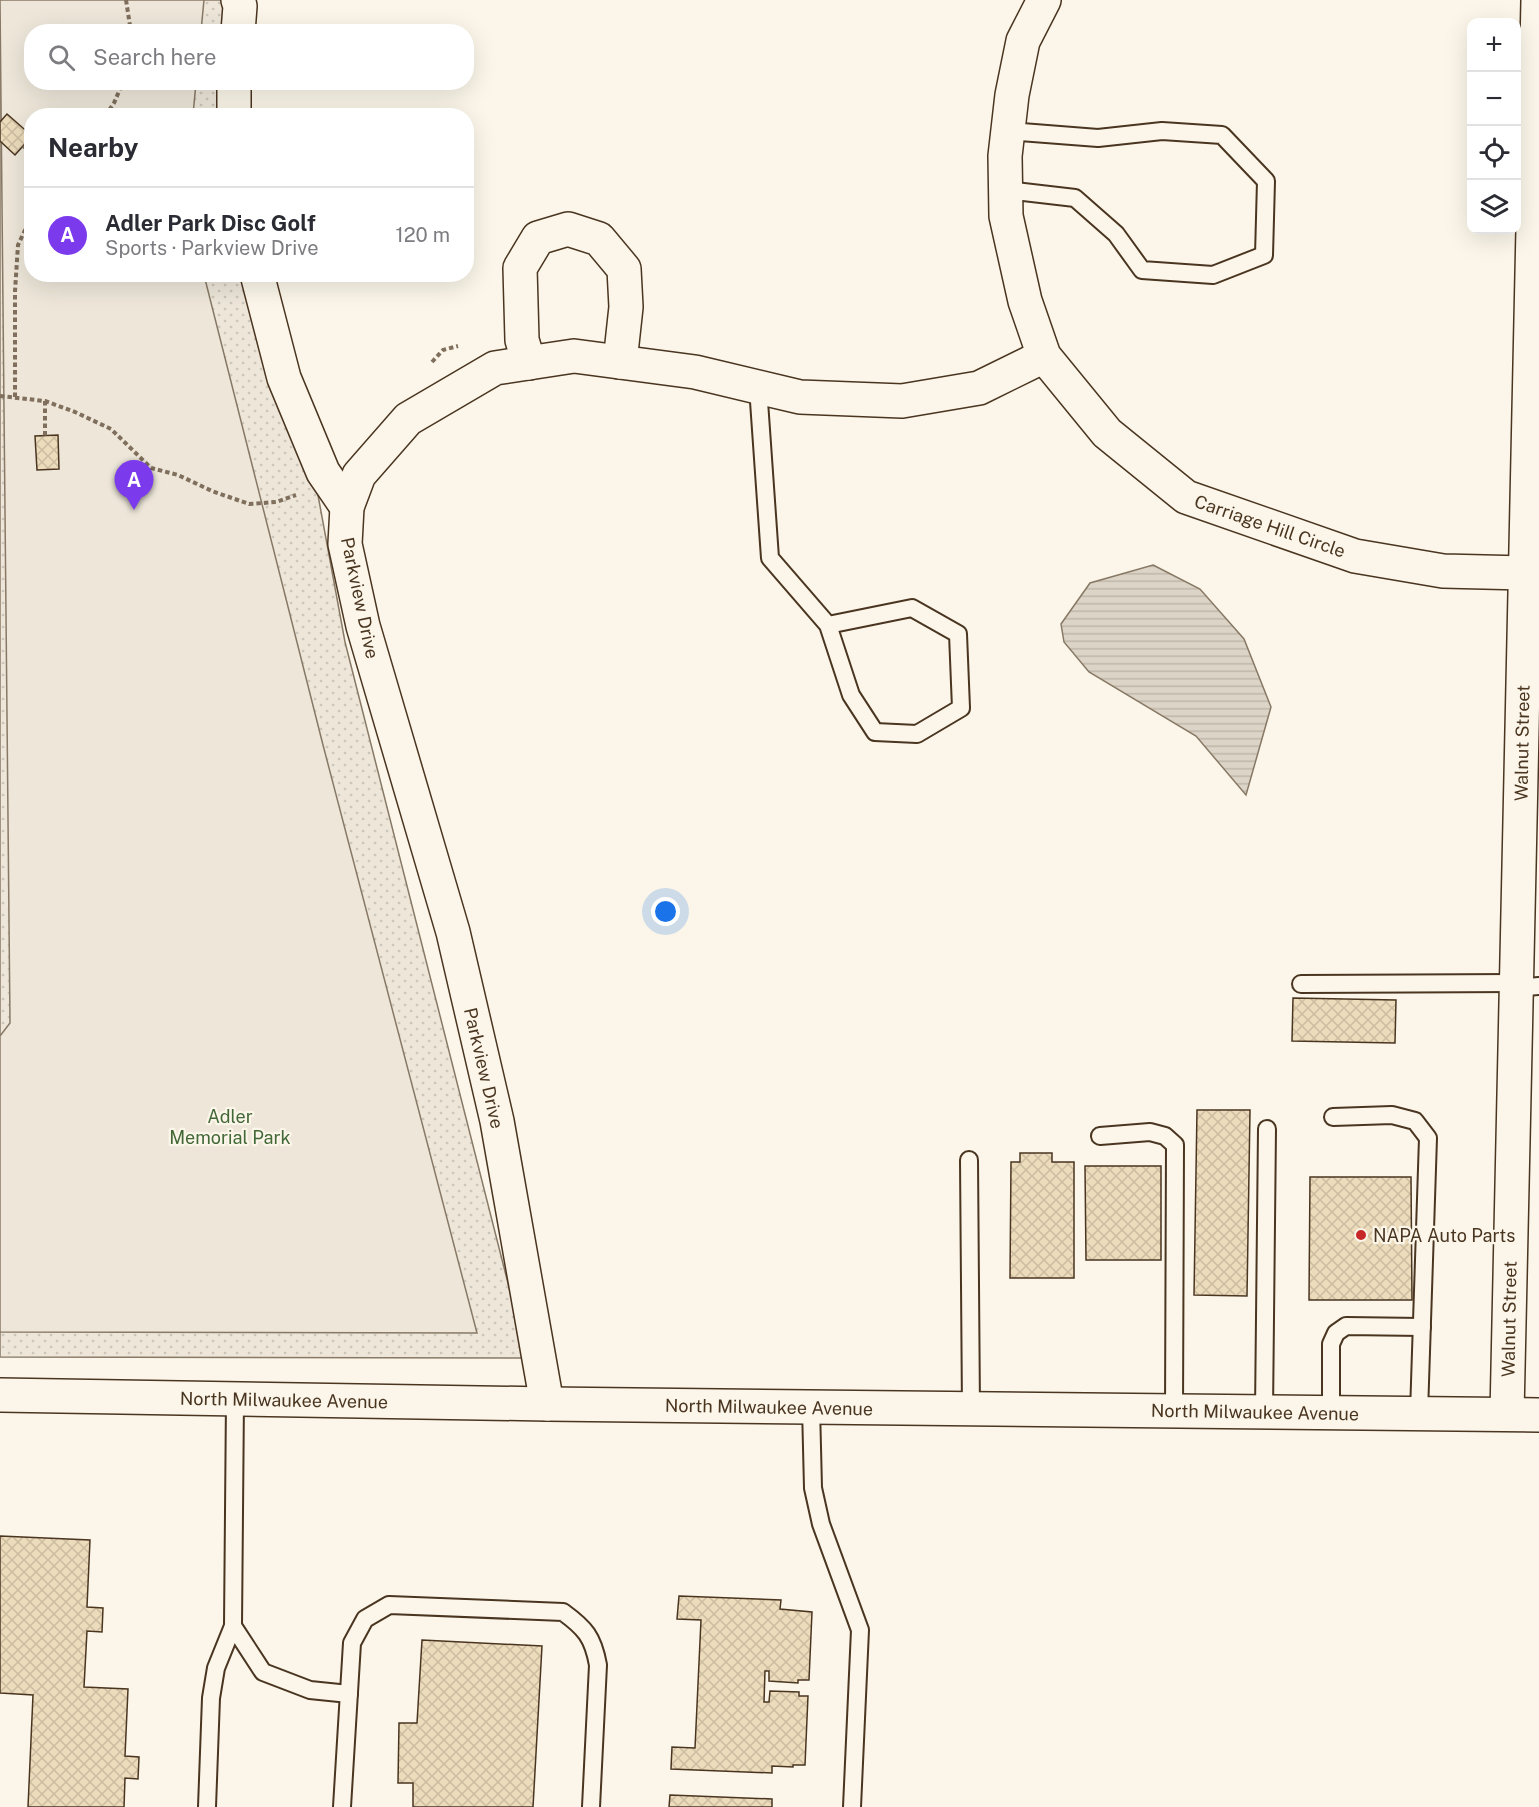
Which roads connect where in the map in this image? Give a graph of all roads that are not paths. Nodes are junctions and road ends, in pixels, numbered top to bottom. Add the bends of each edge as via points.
1 (238, 0) edge
2 (1044, 0) edge
3 (1539, 0) edge
4 (239, 24) edge
5 (234, 90) edge
6 (234, 108) edge
7 (1008, 131) junction
8 (1006, 190) junction
9 (259, 282) edge
10 (1044, 356) junction
11 (620, 362) junction
12 (529, 363) junction
13 (758, 387) junction
14 (347, 507) junction
15 (1525, 573) junction
16 (828, 625) junction
17 (1301, 984) dead end
18 (1524, 986) edge
19 (1333, 1116) dead end
20 (1267, 1129) dead end
21 (1100, 1136) dead end
22 (969, 1160) dead end
23 (1422, 1327) junction
24 (0, 1395) edge
25 (235, 1399) junction
26 (547, 1404) junction
27 (811, 1407) junction
28 (971, 1408) junction
29 (1174, 1411) junction
30 (1264, 1412) junction
31 (1331, 1412) junction
32 (1419, 1413) junction
33 (1507, 1414) junction
34 (1539, 1415) edge
35 (233, 1626) junction
36 (349, 1694) junction
37 (207, 1807) edge
38 (342, 1807) edge
39 (591, 1807) edge
40 (852, 1807) edge

1 - 4 street
2 - 7 street, Carriage Hill Circle via 1023,41
3 - 15 street, Walnut Street
5 - 6 street
7 - 8 street, Carriage Hill Circle
7 - 8 lane via 1098,138 1162,131 1222,135 1266,181 1264,255 1214,275 1142,270 1116,234 1075,198
8 - 10 street, Carriage Hill Circle via 1006,216 1018,272
9 - 14 street via 284,378 323,472
10 - 13 street, Parkview Drive via 978,388 902,400 800,397
10 - 15 street, Carriage Hill Circle via 1107,433 1186,497 1355,556 1443,571
11 - 12 street, Parkview Drive via 574,356
11 - 12 street via 626,307 624,269 599,239 568,228 538,238 520,268 522,340
11 - 13 street, Parkview Drive via 695,372
12 - 14 street, Parkview Drive via 495,368 408,419 359,475
13 - 16 lane via 770,558
14 - 26 street, Parkview Drive via 345,544 363,626 453,932 497,1121
15 - 18 street, Walnut Street
16 - 16 lane via 851,695 875,732 917,734 961,708 958,634 912,608
17 - 18 lane
18 - 33 street, Walnut Street
19 - 23 lane via 1392,1115 1415,1121 1428,1138
20 - 30 lane
21 - 29 lane via 1150,1132 1165,1136 1175,1145
22 - 28 lane
23 - 31 lane via 1346,1326 1336,1333 1331,1344
23 - 32 lane
24 - 25 street, North Milwaukee Avenue
25 - 26 street, North Milwaukee Avenue
25 - 35 lane
26 - 27 street, North Milwaukee Avenue
27 - 28 street, North Milwaukee Avenue
27 - 40 lane via 813,1488 821,1524 860,1630
28 - 29 street, North Milwaukee Avenue
29 - 30 street, North Milwaukee Avenue
30 - 31 street, North Milwaukee Avenue
31 - 32 street, North Milwaukee Avenue
32 - 33 street, North Milwaukee Avenue
33 - 34 street, North Milwaukee Avenue
35 - 36 lane via 263,1672 310,1690
35 - 37 lane via 216,1668 211,1698
36 - 38 lane
36 - 39 lane via 352,1643 365,1619 389,1605 563,1611 582,1626 595,1648 598,1665

